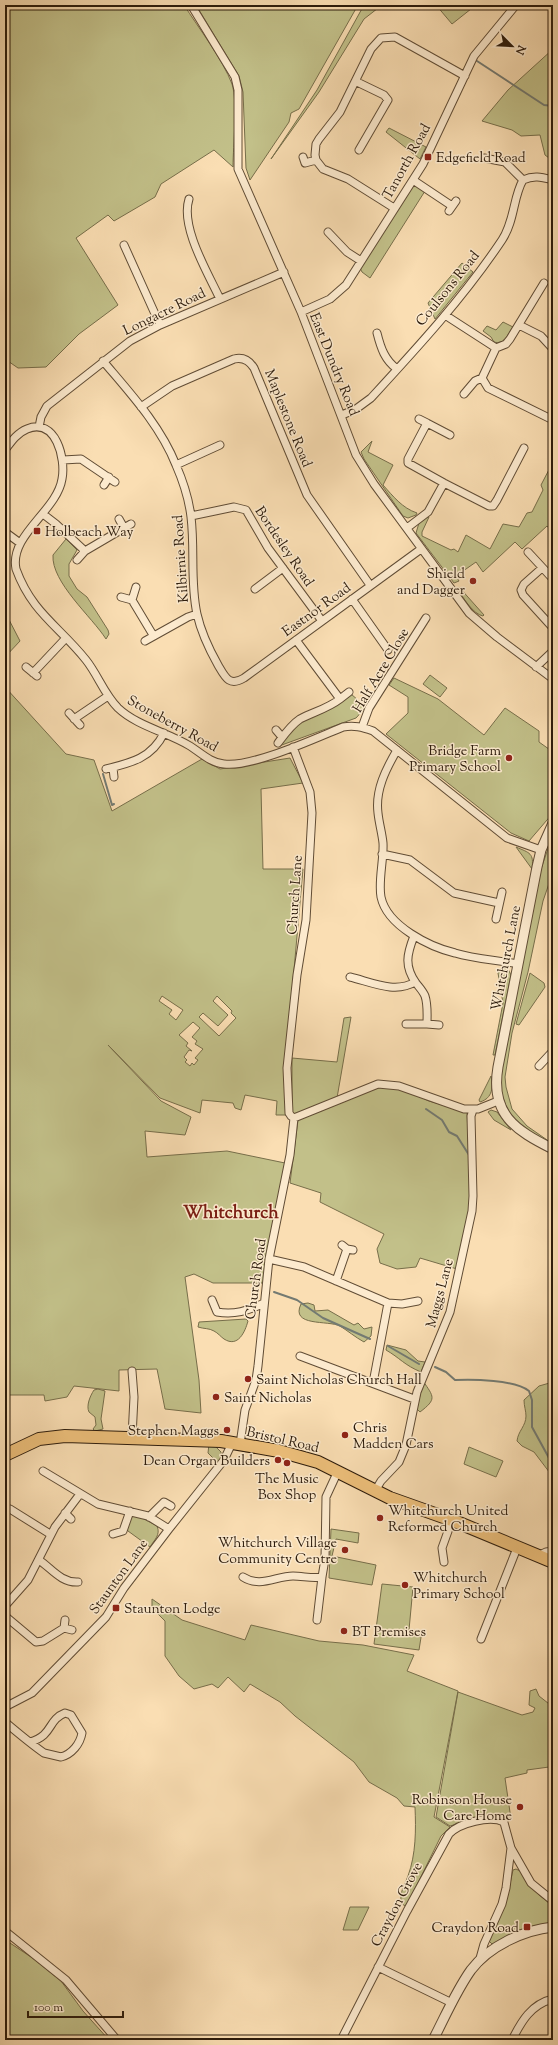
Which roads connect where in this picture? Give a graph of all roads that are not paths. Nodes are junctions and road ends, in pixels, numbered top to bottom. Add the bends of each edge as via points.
1 (191, 5) edge
2 (514, 6) edge
3 (465, 76) junction
4 (357, 82) junction
5 (359, 150) dead end
6 (484, 158) dead end
7 (316, 160) junction
8 (305, 163) dead end
9 (413, 180) junction
10 (523, 180) junction
11 (553, 180) edge
12 (189, 199) dead end
13 (452, 206) dead end
14 (394, 208) junction
15 (328, 232) dead end
16 (124, 245) dead end
17 (361, 261) junction
18 (284, 272) junction
19 (544, 283) dead end
20 (220, 299) junction
21 (300, 312) junction
22 (445, 315) junction
23 (160, 325) junction
24 (519, 325) junction
25 (377, 333) dead end
26 (496, 348) junction
27 (553, 349) edge
28 (103, 361) junction
29 (397, 369) junction
30 (482, 378) junction
31 (464, 394) dead end
32 (141, 407) junction
33 (342, 415) junction
34 (419, 419) dead end
35 (553, 420) edge
36 (427, 423) junction
37 (39, 428) junction
38 (450, 435) dead end
39 (221, 445) dead end
40 (524, 448) dead end
41 (5, 450) edge
42 (63, 460) junction
43 (176, 465) junction
44 (109, 477) junction
45 (115, 482) dead end
46 (444, 484) junction
47 (104, 485) dead end
48 (43, 514) junction
49 (191, 516) junction
50 (119, 519) dead end
51 (130, 524) dead end
52 (124, 528) junction
53 (407, 528) junction
54 (5, 532) edge
55 (20, 543) junction
56 (421, 549) junction
57 (85, 551) junction
58 (528, 552) dead end
59 (77, 560) dead end
60 (283, 568) junction
61 (542, 568) junction
62 (553, 579) edge
63 (370, 585) junction
64 (136, 587) dead end
65 (254, 590) dead end
66 (120, 597) dead end
67 (352, 599) junction
68 (132, 600) junction
69 (197, 614) junction
70 (426, 618) dead end
71 (322, 621) junction
72 (553, 628) edge
73 (153, 636) junction
74 (66, 638) junction
75 (296, 640) junction
76 (145, 641) dead end
77 (388, 650) dead end
78 (553, 651) edge
79 (26, 667) dead end
80 (536, 667) junction
81 (225, 678) joint
82 (553, 679) edge
83 (349, 692) dead end
84 (108, 696) junction
85 (340, 699) junction
86 (69, 713) dead end
87 (74, 718) junction
88 (80, 725) dead end
89 (362, 727) junction
90 (276, 730) dead end
91 (164, 733) junction
92 (293, 747) junction
93 (397, 750) junction
94 (114, 777) dead end
95 (553, 823) edge
96 (541, 850) junction
97 (382, 854) junction
98 (502, 892) dead end
99 (499, 903) junction
100 (496, 920) dead end
101 (414, 936) junction
102 (518, 964) junction
103 (350, 977) dead end
104 (415, 982) junction
105 (406, 1024) dead end
106 (427, 1024) junction
107 (439, 1025) dead end
108 (553, 1051) edge
109 (539, 1066) dead end
110 (498, 1100) junction
111 (473, 1110) junction
112 (294, 1118) junction
113 (553, 1149) edge
114 (347, 1248) dead end
115 (269, 1259) junction
116 (336, 1281) junction
117 (212, 1300) dead end
118 (418, 1301) dead end
119 (264, 1303) junction
120 (388, 1303) junction
121 (300, 1356) dead end
122 (132, 1371) dead end
123 (373, 1383) junction
124 (414, 1399) junction
125 (132, 1437) junction
126 (236, 1443) junction
127 (5, 1455) edge
128 (338, 1471) junction
129 (44, 1474) dead end
130 (375, 1491) junction
131 (80, 1494) junction
132 (166, 1502) dead end
133 (10, 1509) dead end
134 (130, 1511) junction
135 (65, 1513) junction
136 (149, 1517) junction
137 (71, 1519) dead end
138 (452, 1520) junction
139 (169, 1529) junction
140 (50, 1534) junction
141 (113, 1534) dead end
142 (518, 1548) junction
143 (553, 1551) edge
144 (538, 1556) junction
145 (39, 1560) junction
146 (444, 1562) dead end
147 (553, 1562) edge
148 (322, 1577) junction
149 (244, 1578) dead end
150 (72, 1584) dead end
151 (7, 1601) edge
152 (5, 1616) edge
153 (65, 1620) dead end
154 (317, 1620) dead end
155 (64, 1628) junction
156 (72, 1630) dead end
157 (482, 1638) dead end
158 (34, 1641) junction
159 (36, 1650) dead end
160 (5, 1707) edge
161 (5, 1722) edge
162 (30, 1742) junction
163 (510, 1848) junction
164 (553, 1901) edge
165 (553, 1927) edge
166 (5, 1931) edge
167 (479, 1962) junction
168 (378, 1967) junction
169 (553, 1999) edge
170 (452, 2003) junction
171 (117, 2040) edge
172 (341, 2040) edge
173 (433, 2040) edge
174 (512, 2040) edge

1 - 18 street, East Dundry Road via 235,77 238,90 238,169
2 - 3 street, Tanorth Road via 477,52
3 - 4 street via 390,36 381,38 374,44
3 - 9 street, Tanorth Road
4 - 5 street via 384,95 388,100
4 - 7 street via 340,112 316,144
6 - 10 street via 505,162
7 - 8 street
7 - 14 street via 323,169 348,179
9 - 13 street
9 - 14 street, Tanorth Road
10 - 11 street via 531,176
10 - 22 street, Coulsons Road via 513,217 502,240
12 - 20 street via 186,207 188,226
14 - 17 street, Tanorth Road
15 - 17 street via 347,252
16 - 23 street
17 - 21 street, Tanorth Road via 340,291
18 - 20 street, Longacre Road
18 - 21 street, East Dundry Road
19 - 24 street
20 - 23 street, Longacre Road
21 - 33 street, East Dundry Road
22 - 26 street
22 - 29 street, Coulsons Road
23 - 28 street, Longacre Road via 130,341
24 - 26 street via 506,344
24 - 27 street via 541,336
25 - 29 street via 386,360
26 - 30 street
28 - 32 street, Kilbirnie Road
28 - 37 street, Longacre Road via 47,406
29 - 33 street, Coulsons Road via 364,404
30 - 31 street via 476,380
30 - 35 street via 488,388
32 - 43 street, Kilbirnie Road via 158,430
32 - 63 street, Maplestone Road via 172,386 234,359 241,358 249,362 254,368 307,495
33 - 53 street, East Dundry Road via 356,455
34 - 36 street
36 - 38 street
36 - 46 street via 408,463
37 - 41 street via 23,431
37 - 42 street via 53,436
39 - 43 street
40 - 46 street via 493,506
42 - 44 street via 81,459
42 - 48 street via 60,487
43 - 49 street, Kilbirnie Road
44 - 45 street
44 - 47 street
46 - 53 street via 428,512
48 - 55 street
48 - 57 street
49 - 60 street, Bordesley Road via 234,507 244,509
49 - 69 street, Kilbirnie Road
50 - 52 street
51 - 52 street
52 - 57 street
53 - 56 street, East Dundry Road
54 - 55 street
55 - 74 street, Stoneberry Road via 15,563 18,575 35,607
56 - 63 street, Eastnor Road
56 - 80 street, East Dundry Road via 469,613
57 - 59 street
58 - 61 street
60 - 65 street
60 - 71 street, Bordesley Road
61 - 62 street
61 - 72 street via 521,590
63 - 67 street, Eastnor Road
64 - 68 street
66 - 68 street
67 - 71 street, Eastnor Road
67 - 77 street via 382,635
68 - 73 street
69 - 73 street
69 - 81 street, Kilbirnie Road via 212,655
70 - 89 street, Half Acre Close via 418,625 369,708
71 - 75 street, Eastnor Road
73 - 76 street
74 - 79 street via 35,674
74 - 84 street, Stoneberry Road via 91,666
75 - 81 street, Eastnor Road via 238,682 231,682
75 - 85 street
78 - 80 street
80 - 82 street, East Dundry Road
83 - 85 street
84 - 87 street
84 - 91 street, Stoneberry Road via 128,716
85 - 90 street via 300,719 280,740
86 - 87 street
87 - 88 street
89 - 92 street via 343,727
89 - 93 street via 372,731
91 - 92 street, Stoneberry Road via 209,759 226,765 243,763
91 - 94 street via 150,752 135,761 109,768
92 - 112 street, Church Lane via 310,792 312,812 306,920 287,1068 289,1113
93 - 96 street via 507,838
93 - 97 street via 381,782 378,797
95 - 96 street, Whitchurch Lane
96 - 102 street, Whitchurch Lane
97 - 99 street via 410,860 454,893
97 - 101 street via 381,897 386,910 397,923
98 - 99 street
99 - 100 street
101 - 102 street via 455,953
101 - 104 street via 407,962
102 - 110 street, Whitchurch Lane via 498,1067
103 - 104 street via 396,988 407,987
104 - 106 street via 425,995
105 - 106 street
106 - 107 street
108 - 109 street
110 - 111 street
110 - 113 street via 502,1111 518,1129
111 - 112 street via 432,1099 399,1086 378,1084
111 - 124 street, Maggs Lane via 472,1211 450,1312
112 - 115 street, Church Road via 290,1155
114 - 116 street
115 - 116 street via 304,1268
115 - 119 street, Church Road
116 - 120 street
117 - 119 street via 217,1312 228,1314 250,1310
118 - 120 street
119 - 126 street, Church Road via 256,1380
120 - 123 street
121 - 123 street
122 - 125 street
123 - 124 street
124 - 130 street, Maggs Lane via 406,1445 401,1458
125 - 126 highway, Bristol Road
125 - 127 highway, Bristol Road via 52,1436
126 - 128 highway, Bristol Road via 299,1455
126 - 139 street, Staunton Lane
128 - 130 highway, Bristol Road
128 - 148 street via 326,1497 325,1559
129 - 131 street
130 - 138 highway, Bristol Road
131 - 134 street via 108,1507
131 - 135 street
132 - 136 street
133 - 140 street
134 - 136 street
134 - 141 street via 125,1534
135 - 137 street
135 - 140 street
136 - 139 street
138 - 142 highway, Bristol Road
138 - 146 street via 442,1548
139 - 160 street, Staunton Lane via 124,1588 106,1617 87,1638 32,1693
140 - 145 street
142 - 144 highway, Bristol Road
142 - 157 street
143 - 144 street
144 - 147 highway, Bristol Road
145 - 150 street
145 - 151 street via 28,1580
148 - 149 street via 292,1576 252,1585
148 - 154 street
152 - 158 street
153 - 155 street
155 - 156 street
155 - 158 street via 43,1641
158 - 159 street
161 - 162 street
162 - 162 street via 44,1753 61,1758 71,1752 82,1733 71,1715 65,1713 57,1718 44,1737
163 - 164 street via 531,1883
163 - 167 street via 502,1904
163 - 168 street, Craydon Grove via 503,1819 464,1824 454,1828
165 - 167 street via 520,1936 494,1950
166 - 171 street via 66,1980
167 - 170 street via 466,1977
168 - 170 street
168 - 172 street, Craydon Grove
169 - 174 street via 537,2006 526,2015
170 - 173 street

